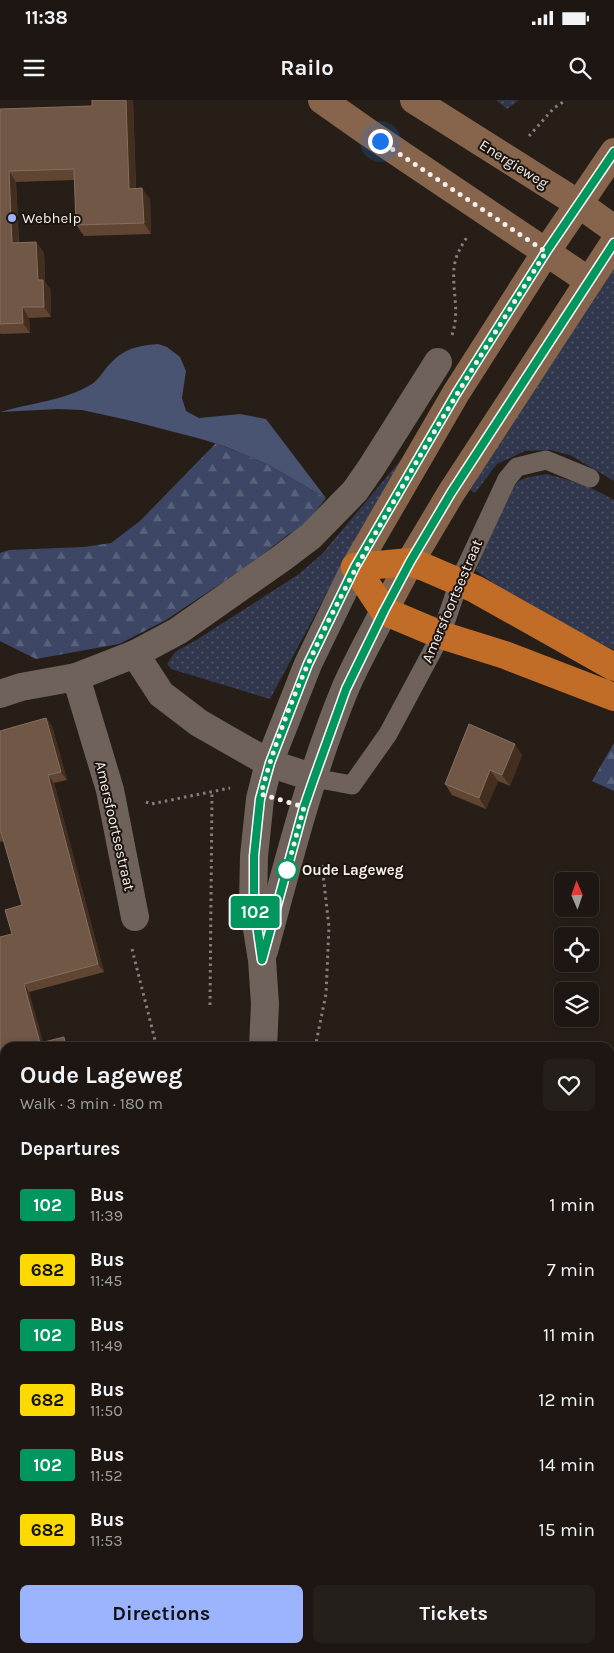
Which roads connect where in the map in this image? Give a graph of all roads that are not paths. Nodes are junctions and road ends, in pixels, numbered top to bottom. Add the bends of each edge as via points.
1 (322, 100) edge
2 (414, 100) edge
3 (614, 152) edge
4 (579, 204) junction
5 (614, 229) edge
6 (614, 243) edge
7 (546, 252) junction
8 (589, 281) junction
9 (438, 362) dead end
10 (590, 478) dead end
11 (410, 562) junction
12 (355, 567) junction
13 (460, 582) junction
14 (384, 611) junction
15 (441, 635) junction
16 (135, 654) junction
17 (614, 667) edge
18 (76, 677) junction
19 (0, 694) edge
20 (614, 697) edge
21 (270, 763) junction
22 (314, 778) junction
23 (135, 917) road end
24 (262, 960) junction
25 (263, 1042) edge

1 - 7 main road
2 - 4 main road, Energieweg
3 - 4 main road
4 - 5 main road, Energieweg
4 - 7 main road
6 - 8 main road
7 - 8 main road
7 - 12 main road via 456,394
8 - 11 main road
9 - 16 street via 355,491 311,536 178,631
10 - 13 lane, Amersfoortsestraat via 546,460 517,467 507,478
11 - 12 highway
11 - 13 highway
11 - 14 main road
12 - 14 highway
12 - 21 street via 308,664
13 - 15 lane, Amersfoortsestraat
13 - 17 highway
14 - 15 highway
14 - 22 street via 346,689
15 - 20 highway
15 - 22 lane, Amersfoortsestraat via 388,734 352,785
16 - 18 street
16 - 21 street via 161,694 199,724
18 - 19 street
18 - 23 street, Amersfoortsestraat via 110,790
21 - 22 street, Amersfoortsestraat
21 - 24 street via 261,794 254,856 254,904
22 - 24 street
24 - 25 street

